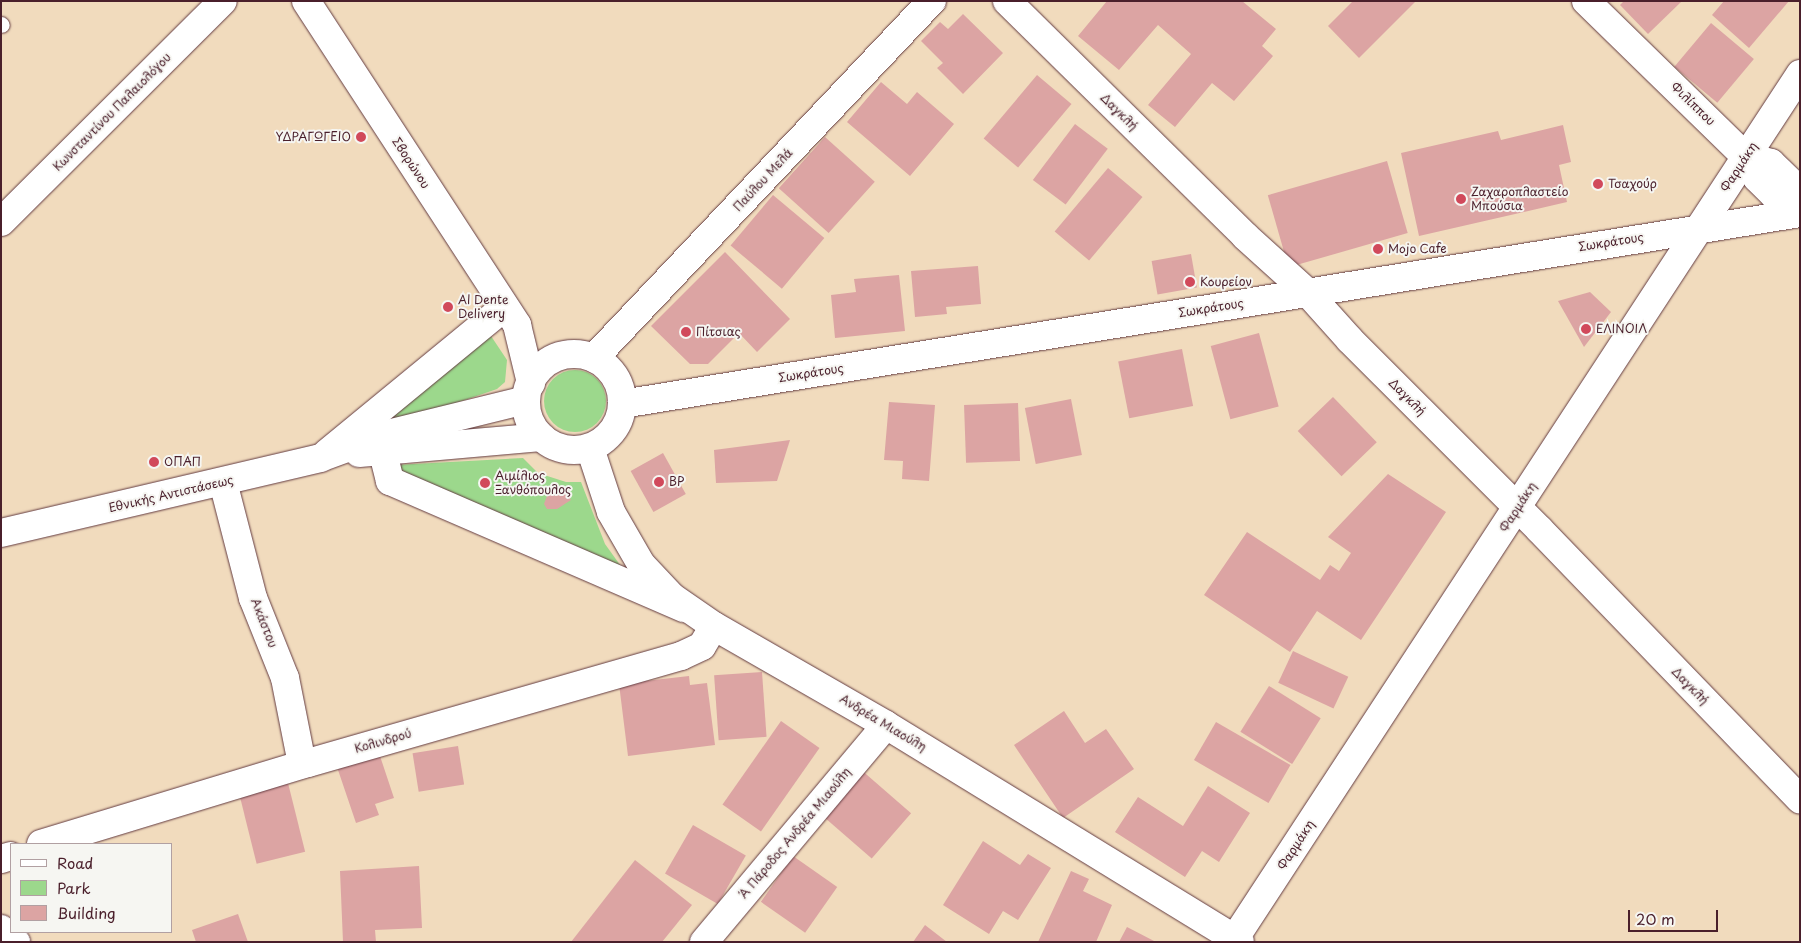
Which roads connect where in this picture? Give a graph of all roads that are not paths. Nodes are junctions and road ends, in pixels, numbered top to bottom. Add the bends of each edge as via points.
1 (223, 1) edge
2 (306, 1) edge
3 (932, 1) edge
4 (1007, 1) edge
5 (1586, 1) edge
6 (1800, 74) edge
7 (1746, 156) junction
8 (1800, 199) edge
9 (1800, 212) edge
10 (1, 222) edge
11 (1700, 227) junction
12 (1307, 292) junction
13 (511, 316) junction
14 (567, 354) junction
15 (594, 358) junction
16 (528, 392) junction
17 (622, 404) junction
18 (540, 437) junction
19 (590, 448) junction
20 (382, 454) junction
21 (330, 456) junction
22 (223, 482) junction
23 (1518, 508) junction
24 (1, 533) edge
25 (704, 620) junction
26 (886, 725) junction
27 (302, 764) junction
28 (1800, 799) edge
29 (44, 843) edge
30 (1, 928) edge
31 (1237, 940) edge
32 (16, 942) edge
33 (704, 942) edge

1 - 10 street, Κωνσταντίνου Παλαιολόγου
2 - 13 street, Σβορώνου
3 - 15 street, Παύλου Μελά
4 - 12 street, Δαγκλή via 1245,236
5 - 7 street, Φιλίππου
6 - 7 street, Φαρμάκη
7 - 8 street, Φιλίππου via 1771,163 1797,188
7 - 9 street via 1758,178 1774,195
7 - 11 street, Φαρμάκη
9 - 11 street, Σωκράτους
11 - 12 street, Σωκράτους
11 - 23 street, Φαρμάκη
12 - 17 street, Σωκράτους
12 - 23 street, Δαγκλή via 1350,340
13 - 14 street
13 - 16 street
13 - 21 street
14 - 15 street
14 - 16 street via 543,365
15 - 17 street via 615,376
16 - 18 street via 528,414
16 - 21 street via 379,436
17 - 19 street via 613,431
18 - 19 street via 564,450
18 - 20 street
19 - 25 street, Ανδρέα Μιαούλη via 611,512 641,564 672,598
20 - 21 street
20 - 25 street via 390,481
21 - 22 street, Εθνικής Αντιστάσεως
22 - 24 street, Εθνικής Αντιστάσεως
22 - 27 street, Ακάστου via 253,598 285,678
23 - 28 street, Δαγκλή
23 - 31 street, Φαρμάκη
25 - 26 street, Ανδρέα Μιαούλη
25 - 27 street, Κολινδρού via 702,646 681,656
26 - 31 street, Ανδρέα Μιαούλη
26 - 33 street, Α΄ Πάροδος Ανδρέα Μιαούλη
27 - 29 street, Κολινδρού
30 - 32 street

